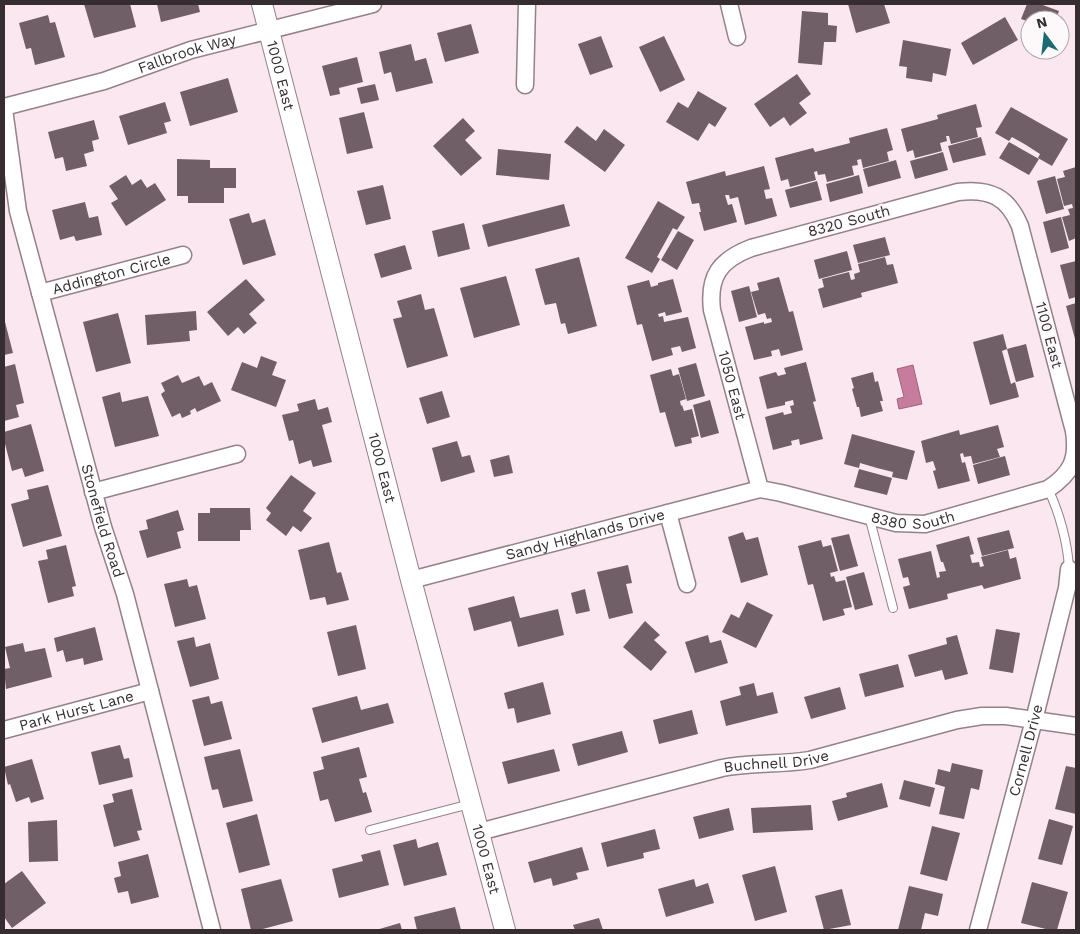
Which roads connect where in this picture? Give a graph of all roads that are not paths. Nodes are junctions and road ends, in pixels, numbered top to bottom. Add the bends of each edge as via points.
1 (262, 4) edge
2 (373, 4) edge
3 (527, 4) edge
4 (728, 4) edge
5 (268, 30) junction
6 (737, 38) dead end
7 (525, 85) dead end
8 (4, 108) edge
9 (996, 195) joint
10 (183, 255) dead end
11 (713, 278) joint
12 (40, 293) junction
13 (237, 454) dead end
14 (1055, 485) junction
15 (760, 489) junction
16 (93, 492) junction
17 (668, 513) junction
18 (869, 516) junction
19 (1069, 569) joint
20 (411, 580) junction
21 (687, 584) dead end
22 (893, 608) dead end
23 (150, 691) junction
24 (1034, 720) junction
25 (1076, 726) edge
26 (4, 730) edge
27 (472, 804) junction
28 (370, 830) dead end
29 (479, 832) junction
30 (212, 930) edge
31 (505, 930) edge
32 (978, 930) edge

1 - 5 street, 1000 East
2 - 5 street, Fallbrook Way
3 - 7 street
4 - 6 street
5 - 8 street, Fallbrook Way via 191,50 104,81
5 - 20 street, 1000 East
8 - 12 street, Stonefield Road via 18,212
9 - 11 street, 8320 South via 984,191 958,192 751,248 726,261
9 - 14 street, 1100 East via 1006,203 1020,226 1074,430 1074,457 1069,470
10 - 12 street, Addington Circle
11 - 15 street, 1050 East via 712,310
12 - 16 street, Stonefield Road
13 - 16 street
14 - 18 street, 8380 South via 925,524 896,524
14 - 19 lane via 1053,498 1069,553
15 - 17 street, Sandy Highlands Drive
15 - 18 street, 8380 South
16 - 23 street, Stonefield Road via 125,594
17 - 20 street, Sandy Highlands Drive
17 - 21 street
18 - 22 lane
19 - 24 street, Cornell Drive
20 - 27 street, 1000 East
23 - 26 street, Park Hurst Lane
23 - 30 street, Stonefield Road
24 - 25 street, Buchnell Drive
24 - 29 street, Buchnell Drive via 982,716 810,760 787,764 743,763
24 - 32 street, Cornell Drive
27 - 28 lane
27 - 29 street, 1000 East
29 - 31 street, 1000 East

